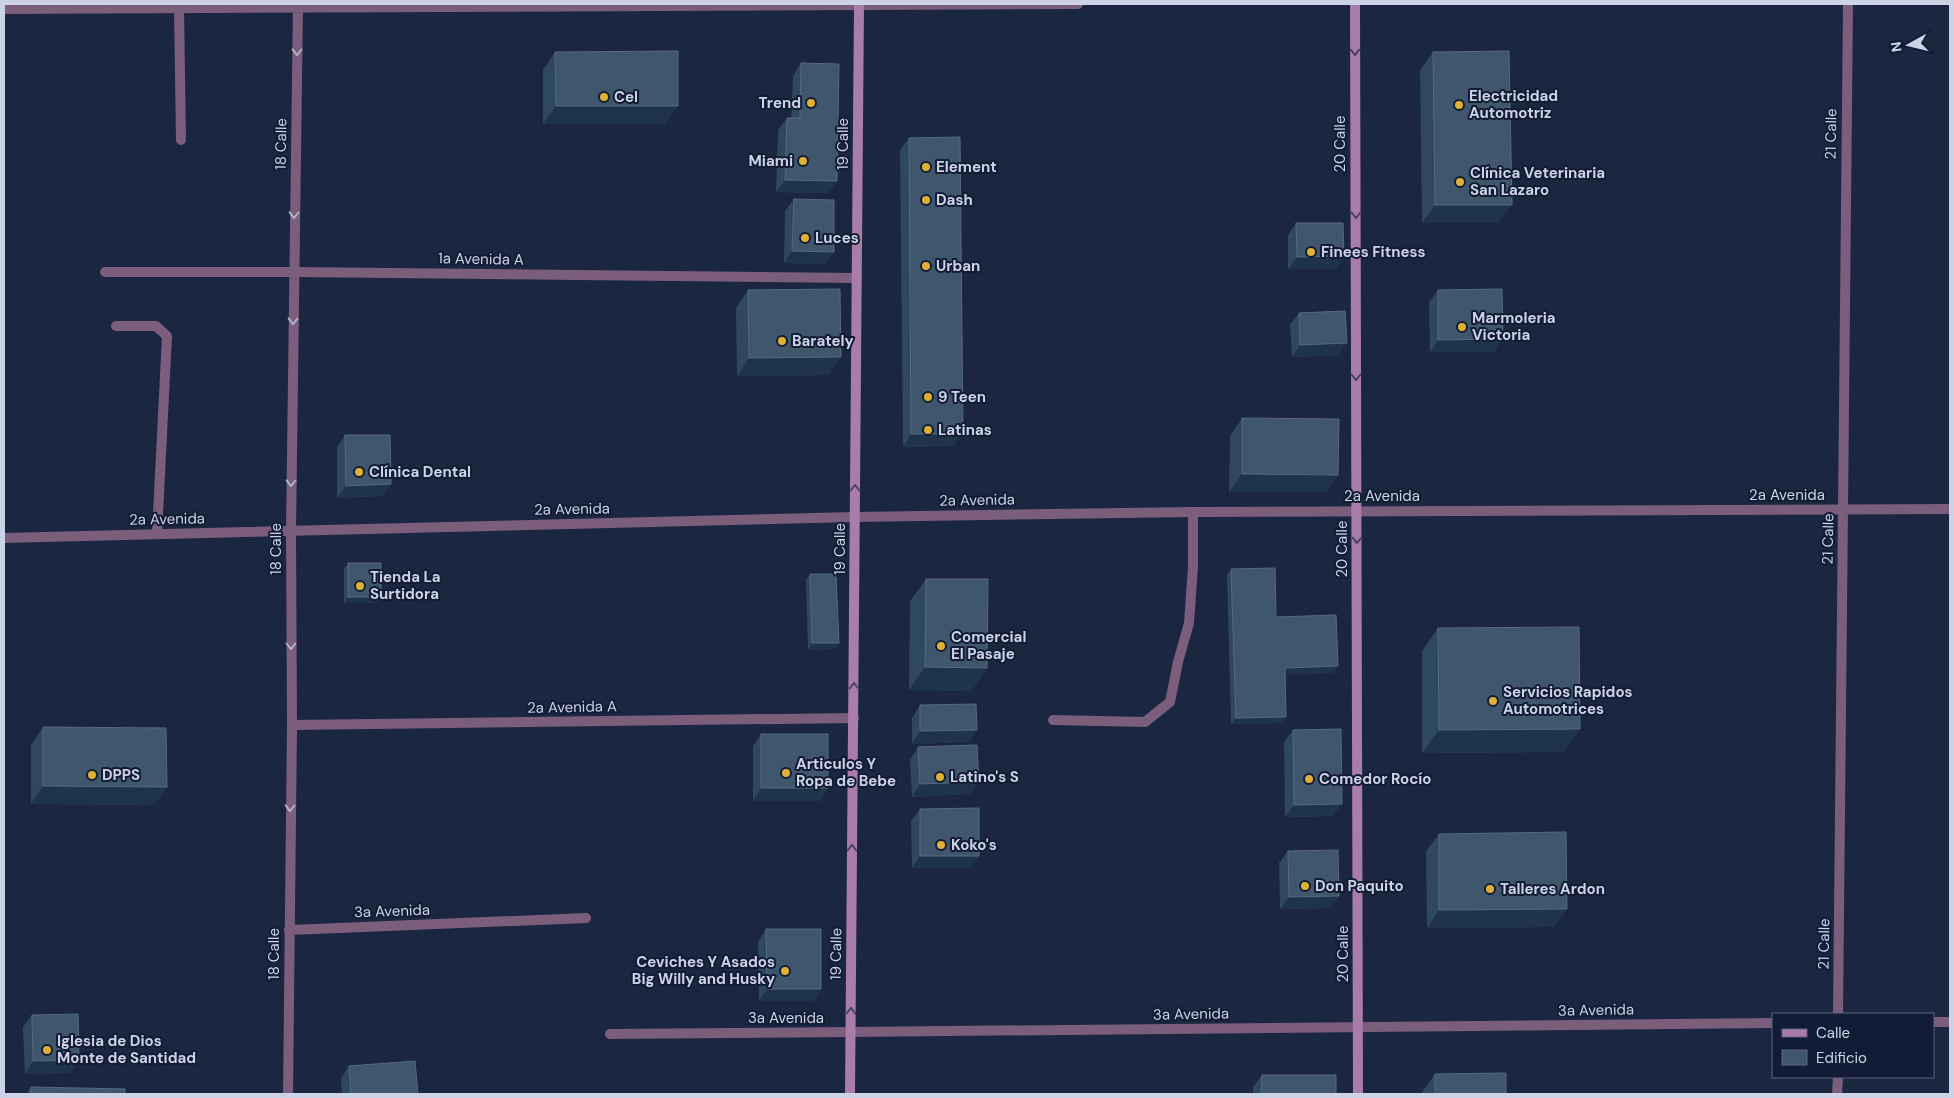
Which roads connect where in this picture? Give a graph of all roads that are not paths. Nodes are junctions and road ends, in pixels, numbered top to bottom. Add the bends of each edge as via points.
1 (859, 4) edge
2 (1078, 4) edge
3 (1355, 4) edge
4 (1848, 4) edge
5 (298, 6) edge
6 (178, 8) junction
7 (4, 9) edge
8 (181, 140) dead end
9 (105, 272) dead end
10 (294, 272) junction
11 (857, 278) junction
12 (116, 326) dead end
13 (1843, 509) junction
14 (1950, 509) edge
15 (1356, 511) junction
16 (1193, 512) junction
17 (855, 517) junction
18 (291, 531) junction
19 (157, 534) junction
20 (4, 538) edge
21 (854, 718) junction
22 (1053, 720) dead end
23 (292, 725) junction
24 (586, 918) dead end
25 (289, 930) junction
26 (1838, 1013) edge
27 (1934, 1022) edge
28 (1950, 1022) edge
29 (1772, 1023) edge
30 (1358, 1027) junction
31 (851, 1032) junction
32 (610, 1034) dead end
33 (1838, 1078) edge
34 (288, 1094) edge
35 (850, 1094) edge
36 (1358, 1094) edge
37 (1838, 1094) edge

1 - 2 street
1 - 5 street
1 - 11 main road, 19 Calle
3 -> 15 main road, 20 Calle
4 - 13 street, 21 Calle
5 - 6 street
5 -> 10 street, 18 Calle
6 - 7 street
6 - 8 street
9 - 10 street, 1a Avenida A
10 - 11 street, 1a Avenida A
10 -> 18 street, 18 Calle
17 -> 11 main road, 19 Calle
12 - 19 street via 156,326 167,336
13 - 14 street, 2a Avenida
13 - 15 street, 2a Avenida
13 - 26 street, 21 Calle
15 - 16 street, 2a Avenida
15 -> 30 main road, 20 Calle
16 - 17 street, 2a Avenida
16 - 22 street via 1194,568 1189,623 1170,702 1145,722
17 - 18 street, 2a Avenida
21 -> 17 main road, 19 Calle
18 - 19 street, 2a Avenida
18 -> 23 street, 18 Calle
19 - 20 street, 2a Avenida
21 - 23 street, 2a Avenida A
31 -> 21 main road, 19 Calle
23 -> 25 street, 18 Calle
24 - 25 street, 3a Avenida
25 - 34 street, 18 Calle
27 - 28 street
29 - 30 street, 3a Avenida
30 - 31 street, 3a Avenida
30 - 36 main road, 20 Calle
31 - 32 street, 3a Avenida
31 - 35 main road, 19 Calle
33 - 37 street

